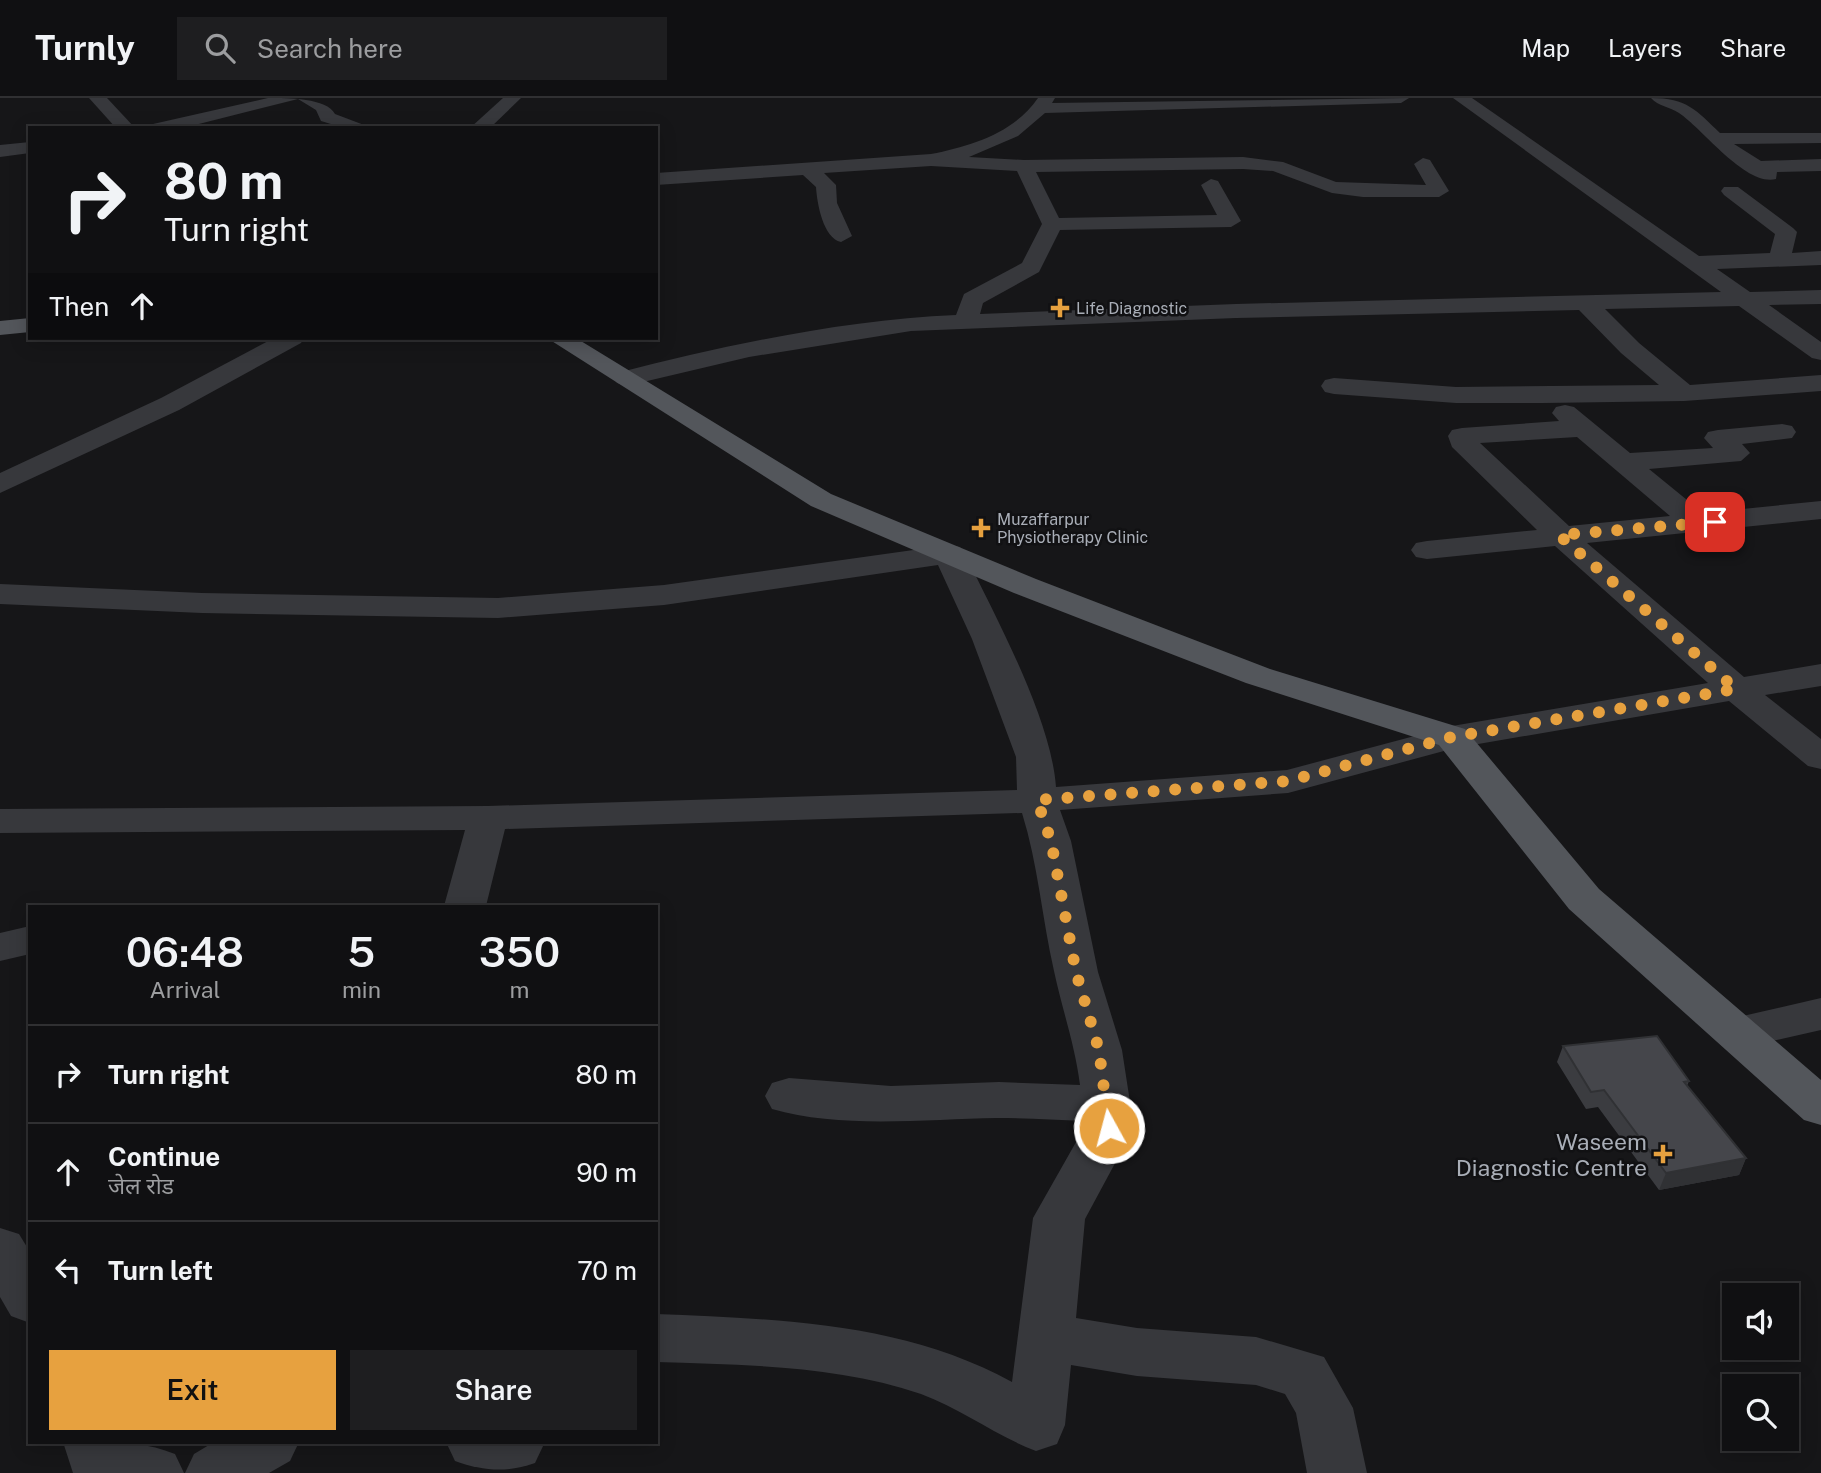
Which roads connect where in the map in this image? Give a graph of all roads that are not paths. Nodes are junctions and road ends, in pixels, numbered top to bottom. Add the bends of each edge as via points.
1 (100, 98) edge
2 (290, 98) edge
3 (306, 98) edge
4 (513, 98) edge
5 (1401, 98) edge
6 (1461, 98) edge
7 (1659, 98) edge
8 (1044, 103) edge
9 (242, 110) junction
10 (259, 122) dead end
11 (124, 126) edge
12 (168, 126) edge
13 (356, 126) edge
14 (481, 126) edge
15 (1821, 138) edge
16 (1716, 139) junction
17 (28, 147) edge
18 (0, 151) edge
19 (931, 160) junction
20 (1423, 164) dead end
21 (1821, 165) edge
22 (1024, 166) junction
23 (807, 168) junction
24 (658, 179) edge
25 (1211, 185) dead end
26 (1731, 191) dead end
27 (1052, 224) junction
28 (841, 236) dead end
29 (1821, 258) edge
30 (1781, 259) junction
31 (1699, 263) junction
32 (1821, 297) edge
33 (1749, 299) junction
34 (1585, 303) junction
35 (966, 321) junction
36 (28, 325) edge
37 (0, 328) edge
38 (288, 340) edge
39 (562, 340) edge
40 (1821, 353) edge
41 (626, 378) junction
42 (1821, 383) edge
43 (1334, 386) dead end
44 (1684, 393) junction
45 (1543, 395) junction
46 (1583, 429) junction
47 (1782, 432) dead end
48 (1624, 462) junction
49 (0, 484) edge
50 (1821, 510) edge
51 (1698, 524) junction
52 (1559, 535) junction
53 (1427, 550) dead end
54 (949, 554) junction
55 (0, 594) edge
56 (1821, 675) edge
57 (1736, 689) junction
58 (1452, 737) junction
59 (1821, 758) edge
60 (1037, 800) junction
61 (488, 818) junction
62 (0, 821) edge
63 (465, 905) edge
64 (28, 940) edge
65 (0, 947) edge
66 (1821, 1014) edge
67 (1737, 1033) junction
68 (789, 1096) dead end
69 (1105, 1104) junction
70 (1821, 1107) edge
71 (0, 1249) edge
72 (28, 1297) edge
73 (1046, 1337) junction
74 (658, 1338) edge
75 (93, 1444) edge
76 (209, 1444) edge
77 (266, 1444) edge
78 (153, 1473) edge
79 (201, 1473) edge
80 (215, 1473) edge
81 (1337, 1473) edge

1 - 11 street
2 - 9 street
3 - 13 street via 324,107 327,117
4 - 14 street
5 - 8 street
6 - 31 street
7 - 16 street via 1686,110
8 - 19 street via 1006,135 967,153
9 - 10 street
9 - 12 street
15 - 16 street
16 - 21 street via 1763,171
17 - 18 street
19 - 22 street
19 - 23 street
20 - 22 street via 1439,191 1332,187 1276,166 1243,163
22 - 27 street
23 - 24 street
23 - 28 street via 825,185
25 - 27 street via 1231,221
26 - 30 street via 1786,232
27 - 35 street via 1031,267 972,299
29 - 30 street
30 - 31 street
31 - 33 street
32 - 33 street
33 - 34 street
33 - 40 street
34 - 35 street
34 - 44 street
35 - 41 street via 859,330
36 - 37 main road
38 - 49 street via 170,404
39 - 41 main road
41 - 54 main road via 821,500
42 - 44 street
43 - 45 street via 1456,395
44 - 45 street
45 - 46 street
46 - 48 street
46 - 52 street via 1462,436
47 - 48 street via 1718,438 1736,453 1731,455
48 - 51 street
50 - 51 street
51 - 52 street
52 - 53 street
52 - 57 street
54 - 55 street via 664,594 498,608
54 - 58 main road via 1258,676
54 - 60 street via 989,639 1035,757
56 - 57 street
57 - 58 street
57 - 59 street
58 - 60 street via 1288,781
58 - 67 main road via 1584,899
60 - 61 street
60 - 69 street via 1051,841 1076,972 1099,1050
61 - 62 street
61 - 63 street
64 - 65 street
66 - 67 street
67 - 70 main road
68 - 69 street via 891,1104 999,1100
69 - 73 street via 1109,1128 1059,1218
71 - 72 street
73 - 74 street via 1036,1426 956,1382 866,1354 758,1342
73 - 81 street via 1137,1352 1256,1361 1304,1375 1324,1408
75 - 78 street via 96,1459
76 - 79 street
77 - 80 street

